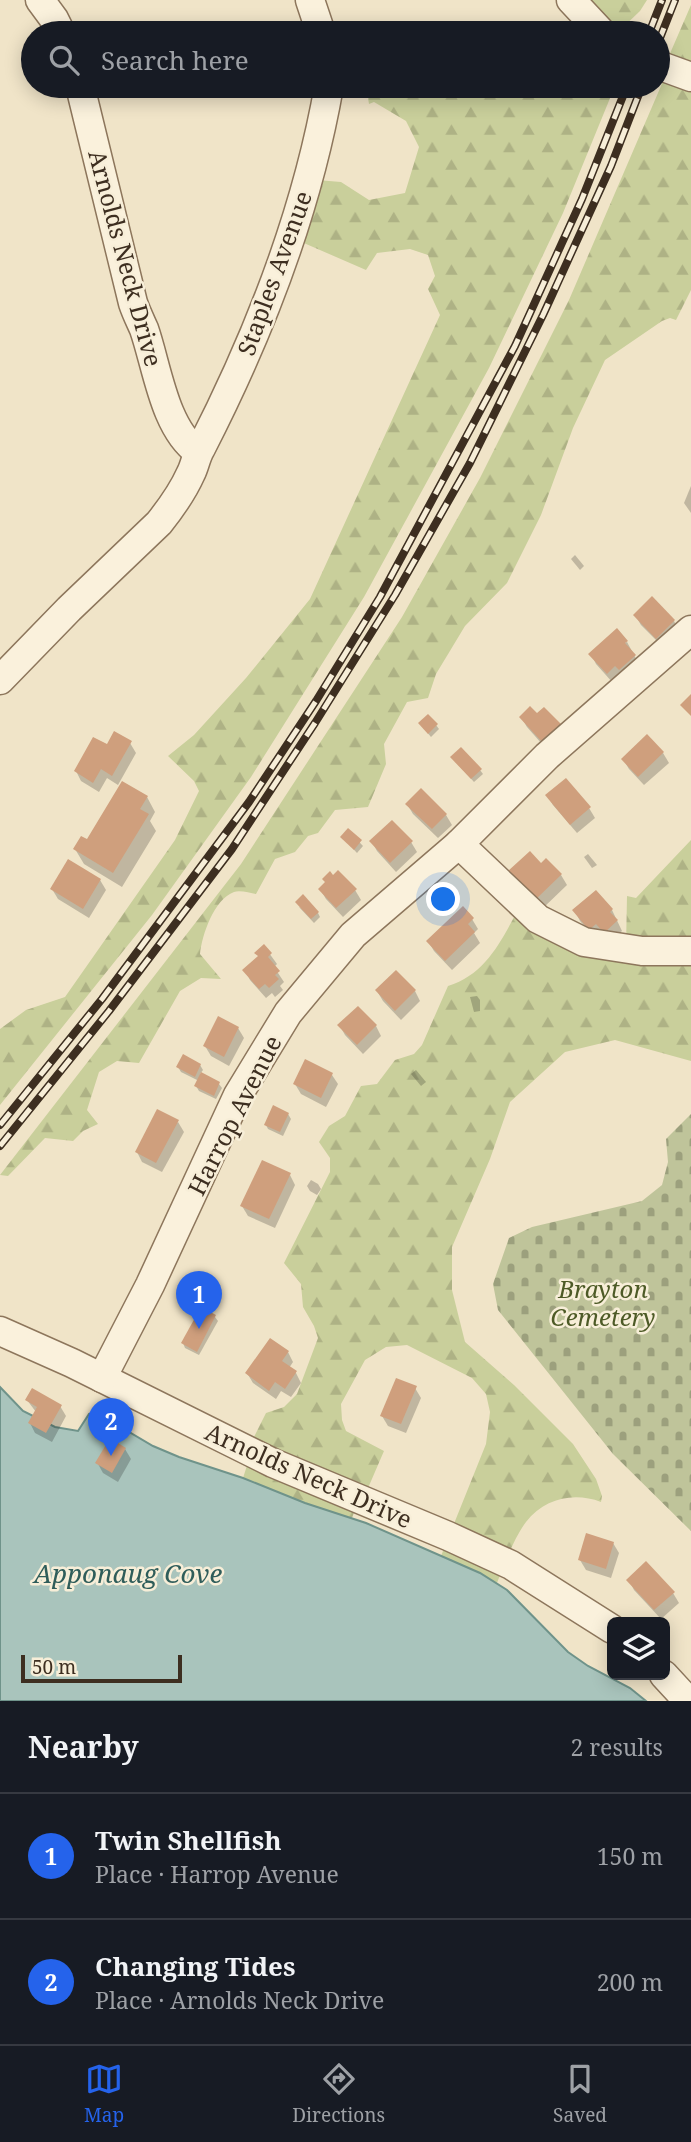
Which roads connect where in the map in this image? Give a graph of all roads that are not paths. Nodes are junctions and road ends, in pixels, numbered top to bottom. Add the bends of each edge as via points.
1 (40, 0) edge
2 (310, 0) edge
3 (571, 0) edge
4 (55, 21) edge
5 (317, 21) edge
6 (587, 21) edge
7 (670, 70) edge
8 (691, 78) edge
9 (83, 98) edge
10 (326, 98) edge
11 (198, 452) junction
12 (691, 630) edge
13 (0, 680) edge
14 (459, 844) junction
15 (691, 951) edge
16 (0, 1331) edge
17 (102, 1378) junction
18 (607, 1626) edge
19 (669, 1680) edge
20 (688, 1701) edge

1 - 4 street
2 - 5 street
3 - 6 street
7 - 8 street
9 - 11 street, Arnolds Neck Drive via 133,303 176,427
10 - 11 street, Staples Avenue via 288,246 230,389
11 - 13 street via 191,474 159,523
12 - 14 street, Harrop Avenue via 547,757
14 - 15 street via 538,919 584,942 642,951
14 - 17 street, Harrop Avenue via 353,935 288,1013 238,1095
16 - 17 street, Arnolds Neck Drive
17 - 18 street, Arnolds Neck Drive via 274,1463 511,1565
19 - 20 street

